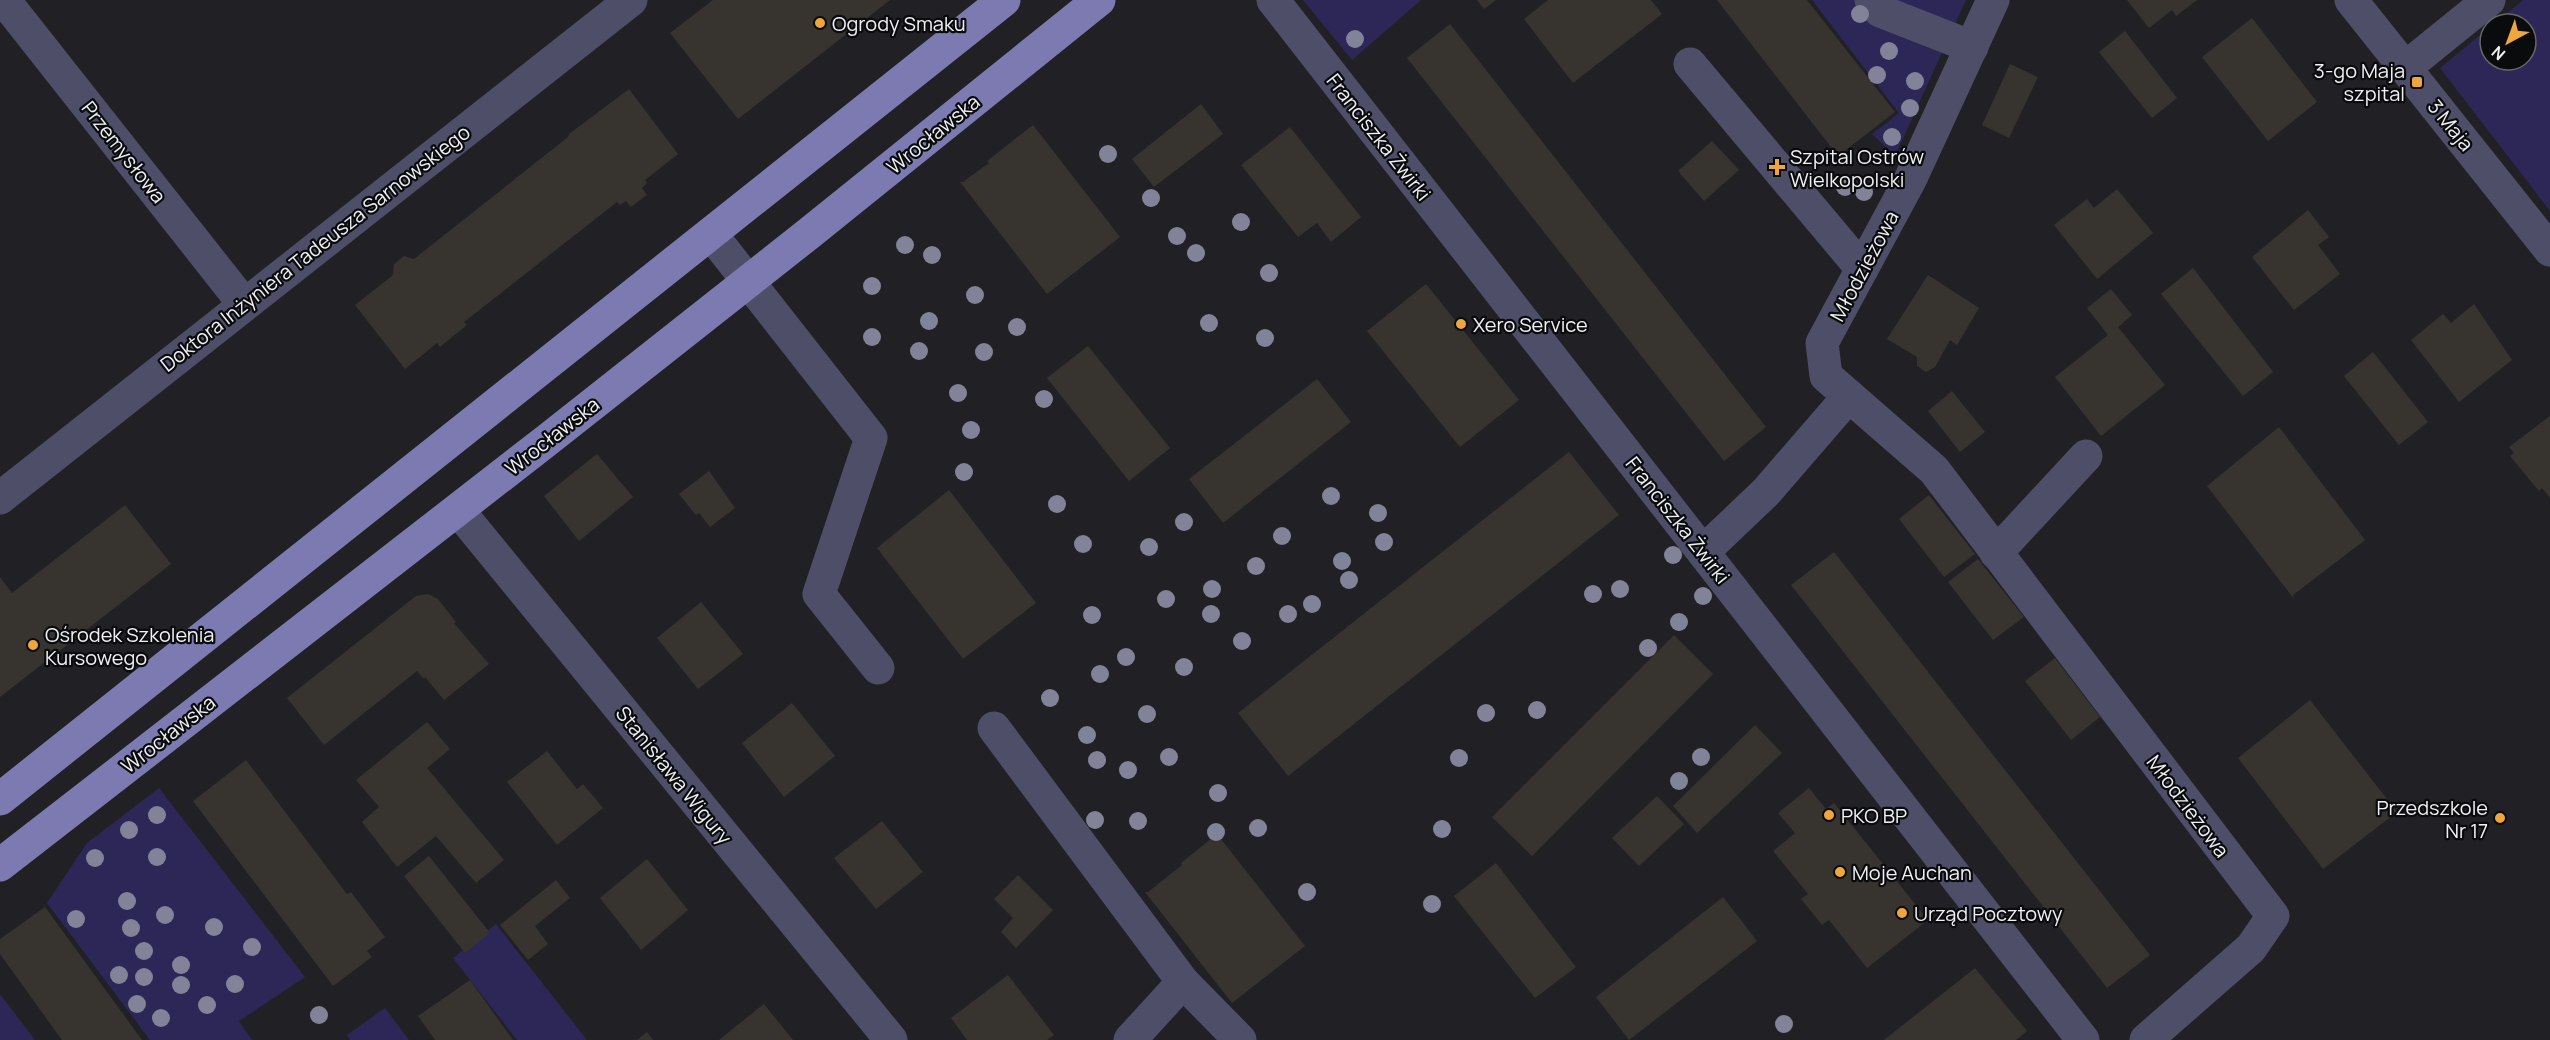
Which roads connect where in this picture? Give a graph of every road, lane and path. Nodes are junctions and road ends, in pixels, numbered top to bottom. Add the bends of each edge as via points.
1 (4, 0) edge
2 (631, 0) edge
3 (1004, 0) edge
4 (1098, 0) edge
5 (1273, 0) edge
6 (1871, 0) edge
7 (1993, 0) edge
8 (2351, 0) edge
9 (2489, 0) edge
10 (1972, 47) junction
11 (1690, 64) dead end
12 (2405, 68) junction
13 (711, 234) junction
14 (2550, 250) edge
15 (1862, 269) junction
16 (749, 281) junction
17 (244, 304) junction
18 (1849, 396) junction
19 (2086, 456) dead end
20 (0, 498) edge
21 (458, 510) junction
22 (1703, 552) junction
23 (1996, 553) junction
24 (878, 668) dead end
25 (994, 728) dead end
26 (0, 799) edge
27 (0, 865) edge
28 (1184, 982) junction
29 (891, 1040) edge
30 (1130, 1040) edge
31 (1240, 1040) edge
32 (2083, 1040) edge
33 (2146, 1040) edge

1 - 17 street, Przemysłowa
2 - 17 street, Doktora Inżyniera Tadeusza Sarnowskiego
3 - 13 main road
4 - 16 main road, Wrocławska
5 - 22 street, Franciszka Żwirki
6 - 10 street via 1880,11
7 - 10 street, Młodzieżowa
8 - 12 street, 3 Maja
9 - 12 street
10 - 15 street, Młodzieżowa via 1910,180
11 - 15 street
12 - 14 street, 3 Maja
13 - 16 street
13 - 26 main road
15 - 18 street, Młodzieżowa via 1822,344 1826,376
16 - 21 main road, Wrocławska
16 - 24 street via 871,438 819,594
17 - 20 street, Doktora Inżyniera Tadeusza Sarnowskiego
18 - 22 street via 1766,492
18 - 23 street, Młodzieżowa via 1934,470
19 - 23 street
21 - 27 main road, Wrocławska
21 - 29 street, Stanisława Wigury
22 - 32 street, Franciszka Żwirki
23 - 33 street, Młodzieżowa via 2273,916 2250,948
25 - 28 street
28 - 30 street
28 - 31 street

